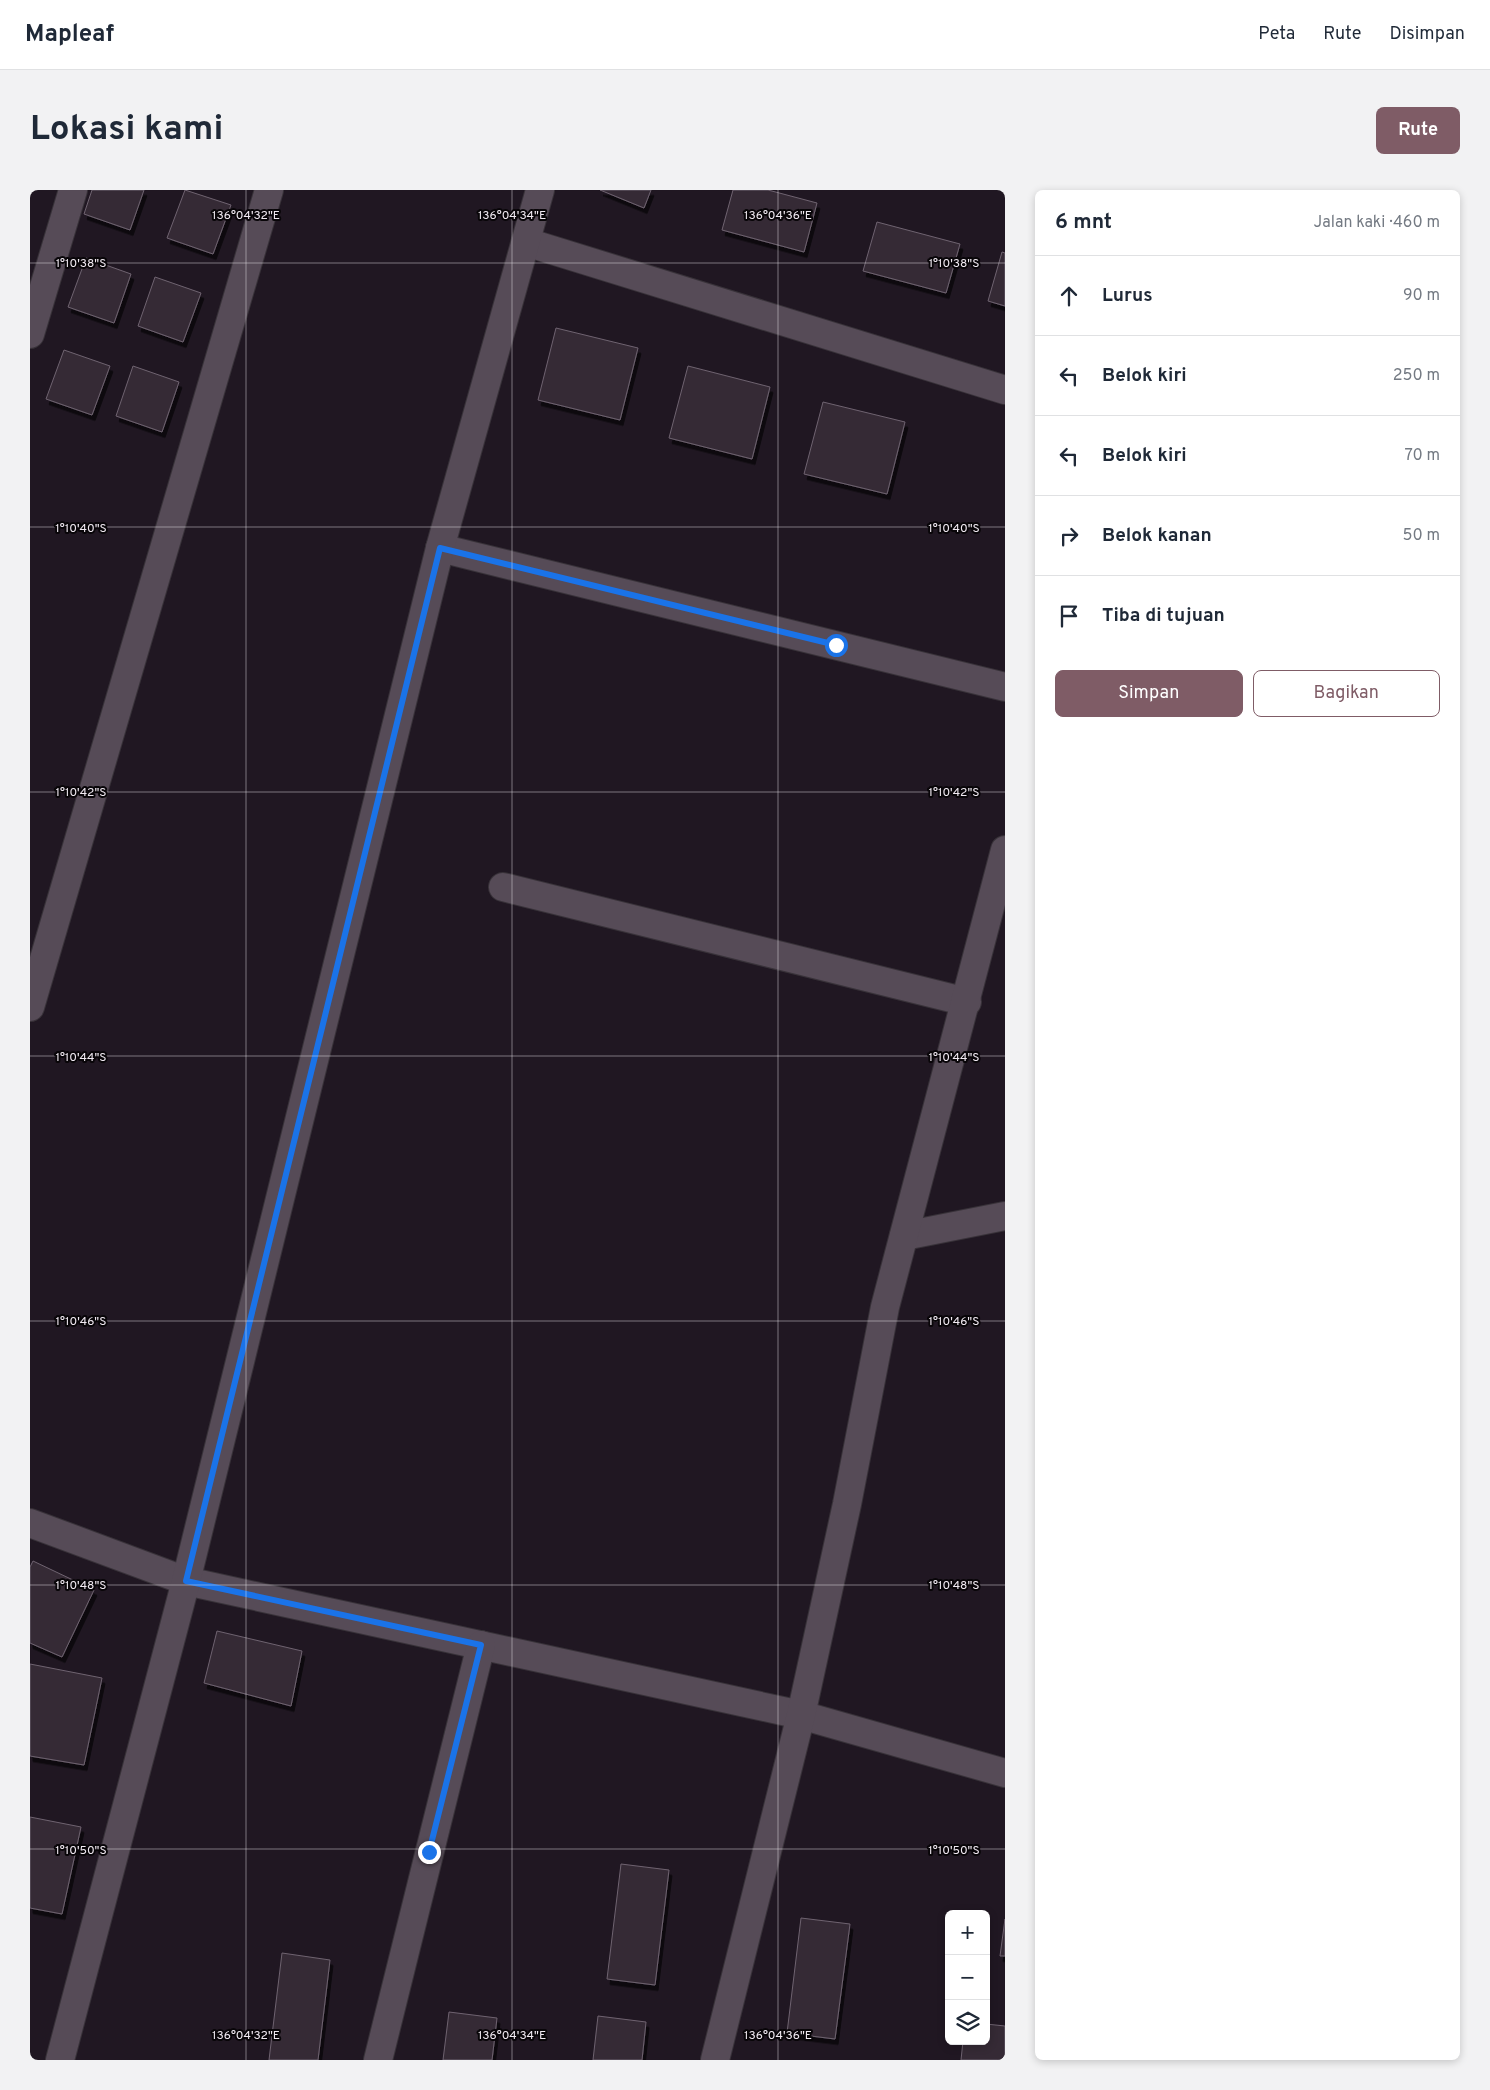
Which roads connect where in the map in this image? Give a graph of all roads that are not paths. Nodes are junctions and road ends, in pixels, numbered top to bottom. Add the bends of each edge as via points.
1 (73, 190) edge
2 (269, 190) edge
3 (540, 190) edge
4 (526, 242) junction
5 (30, 334) edge
6 (1005, 390) edge
7 (440, 548) junction
8 (1005, 687) edge
9 (1005, 850) edge
10 (503, 887) dead end
11 (967, 1002) junction
12 (30, 1007) edge
13 (1005, 1216) edge
14 (904, 1236) junction
15 (30, 1523) edge
16 (186, 1581) junction
17 (481, 1645) junction
18 (801, 1715) junction
19 (1005, 1773) edge
20 (60, 2060) edge
21 (378, 2060) edge
22 (715, 2060) edge

1 - 5 street
2 - 12 street
3 - 4 street
4 - 6 street
4 - 7 street
7 - 8 street
7 - 16 street
9 - 11 street
10 - 11 street
11 - 14 street
13 - 14 street
14 - 18 street via 885,1307 847,1504
15 - 16 street
16 - 17 street
16 - 20 street
17 - 18 street
17 - 21 street
18 - 19 street
18 - 22 street

